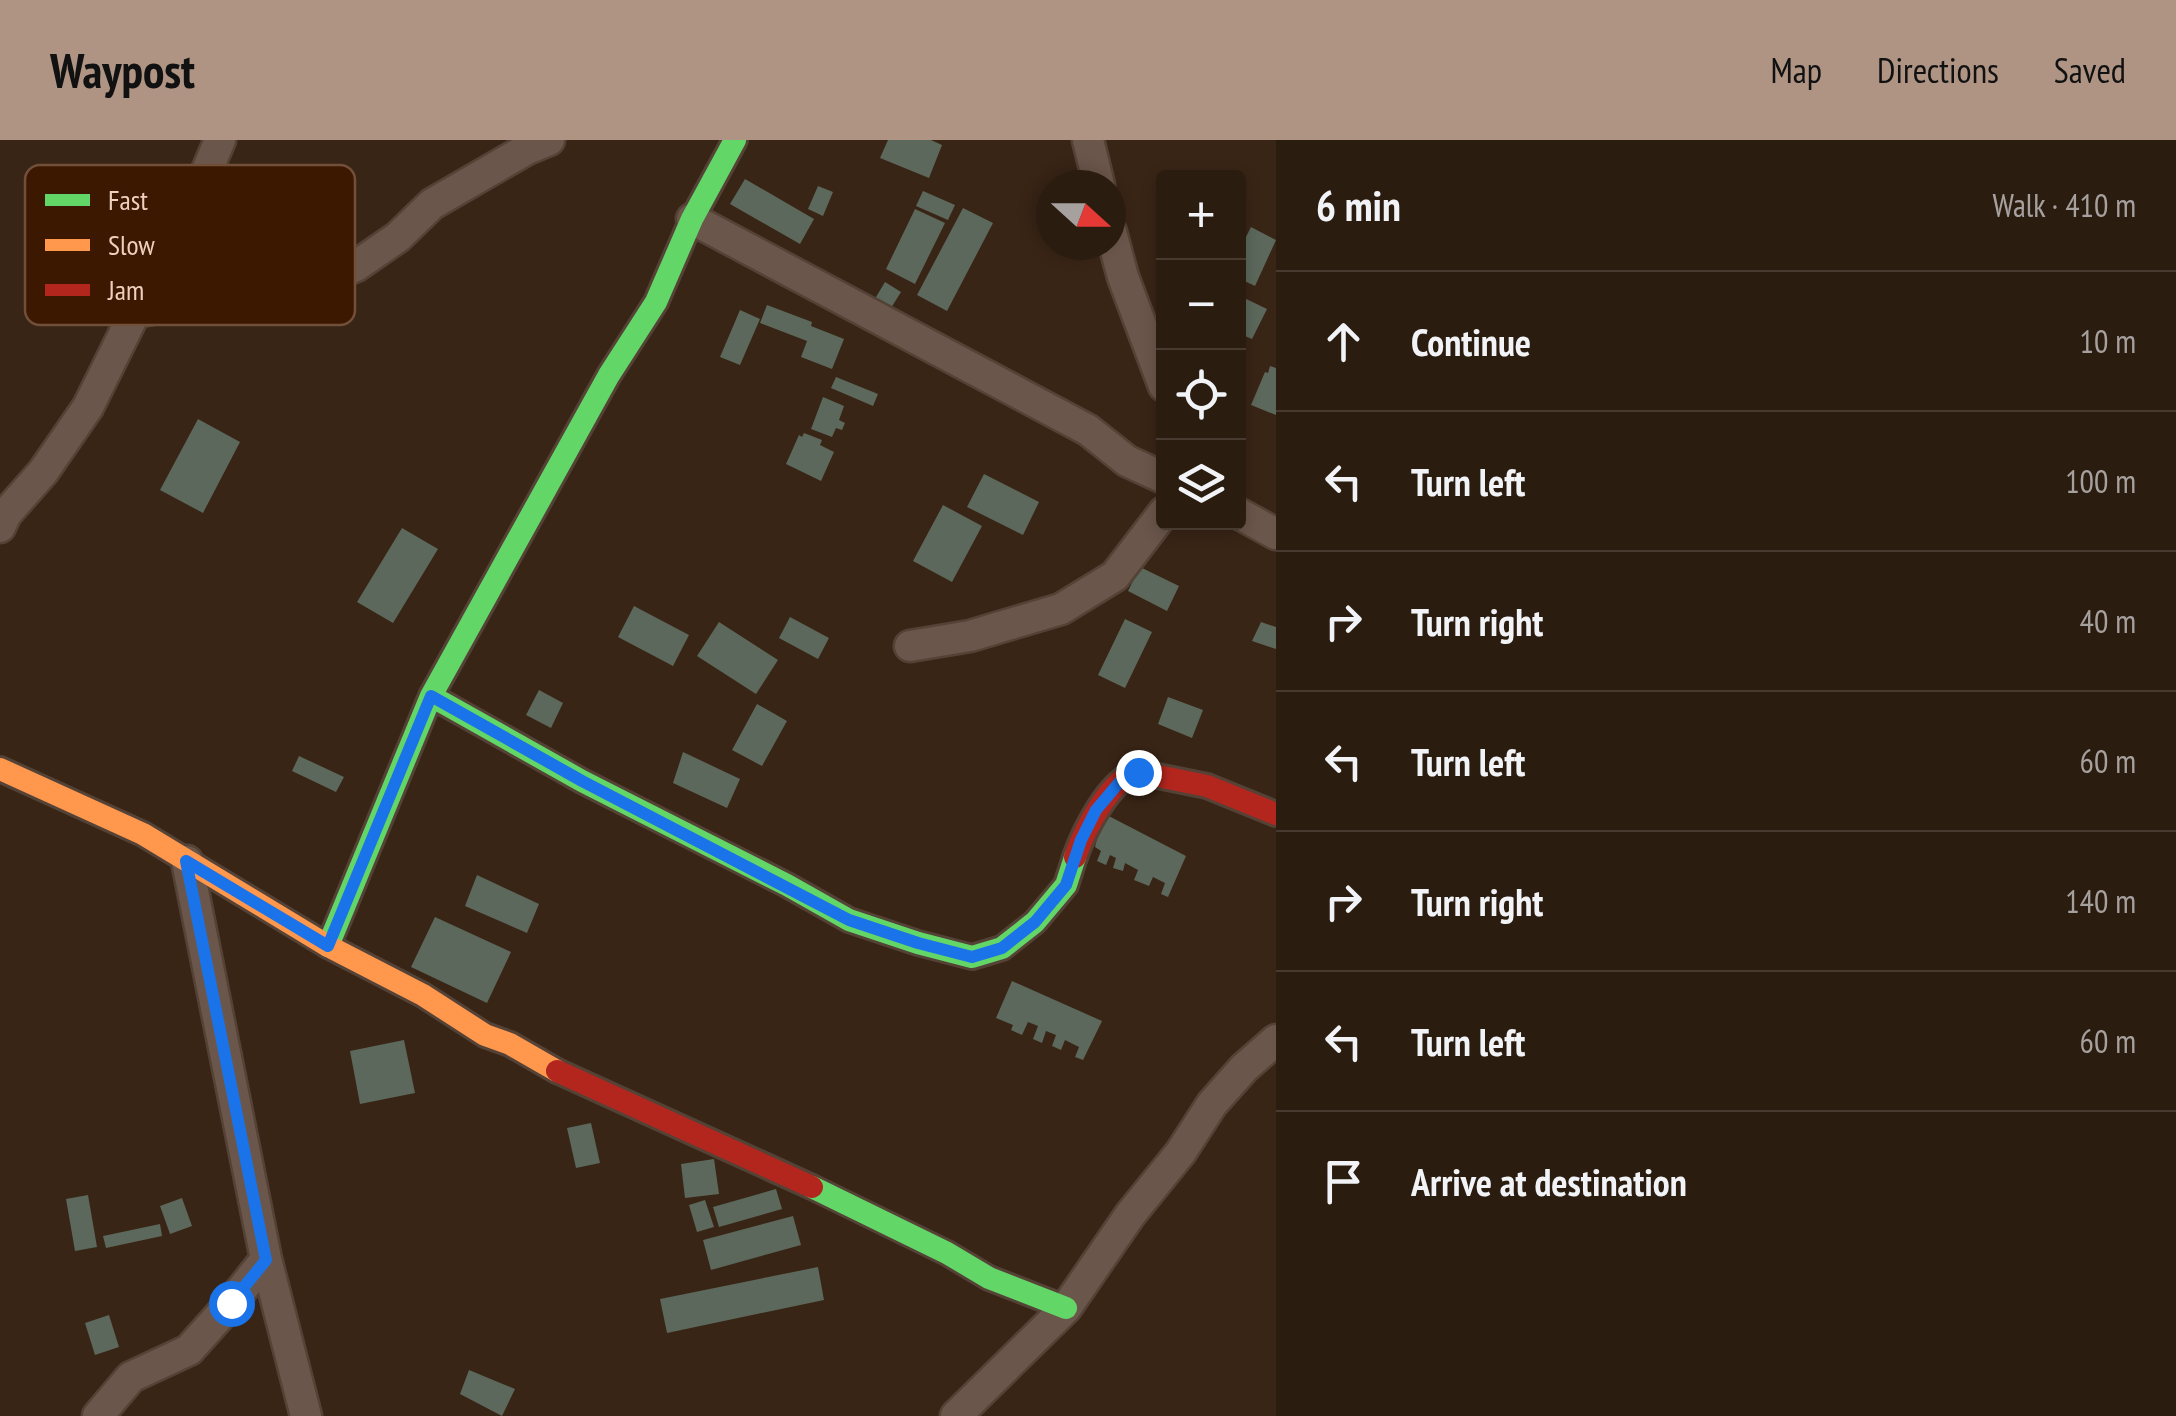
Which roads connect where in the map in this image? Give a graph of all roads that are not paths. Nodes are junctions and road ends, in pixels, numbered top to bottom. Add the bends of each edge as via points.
1 (220, 140) edge
2 (548, 140) edge
3 (735, 140) edge
4 (1088, 140) edge
5 (209, 165) edge
6 (1095, 170) edge
7 (692, 219) junction
8 (1118, 260) edge
9 (355, 266) edge
10 (128, 325) edge
11 (1156, 365) edge
12 (1156, 474) edge
13 (1246, 517) edge
14 (1156, 522) edge
15 (0, 527) edge
16 (1276, 534) edge
17 (910, 646) dead end
18 (431, 696) junction
19 (0, 769) edge
20 (1276, 814) edge
21 (186, 861) junction
22 (328, 946) junction
23 (1276, 1040) edge
24 (266, 1260) junction
25 (1066, 1308) junction
26 (98, 1416) edge
27 (306, 1416) edge
28 (956, 1416) edge

1 - 5 street
2 - 9 street via 432,204
3 - 7 street
4 - 6 street
7 - 12 street via 1088,430 1126,461
7 - 18 street via 656,302
8 - 11 street
10 - 15 street via 88,406
13 - 16 street
14 - 17 street via 1115,576 1061,609
18 - 20 street via 849,920 972,957 1002,948 1035,922 1066,885 1096,810 1129,774 1207,786
18 - 22 street
19 - 21 street via 143,834
21 - 22 street
21 - 24 street
22 - 25 street via 568,1078 803,1182 989,1278
23 - 25 street via 1212,1104
24 - 26 street via 188,1350 131,1377
24 - 27 street
25 - 28 street

